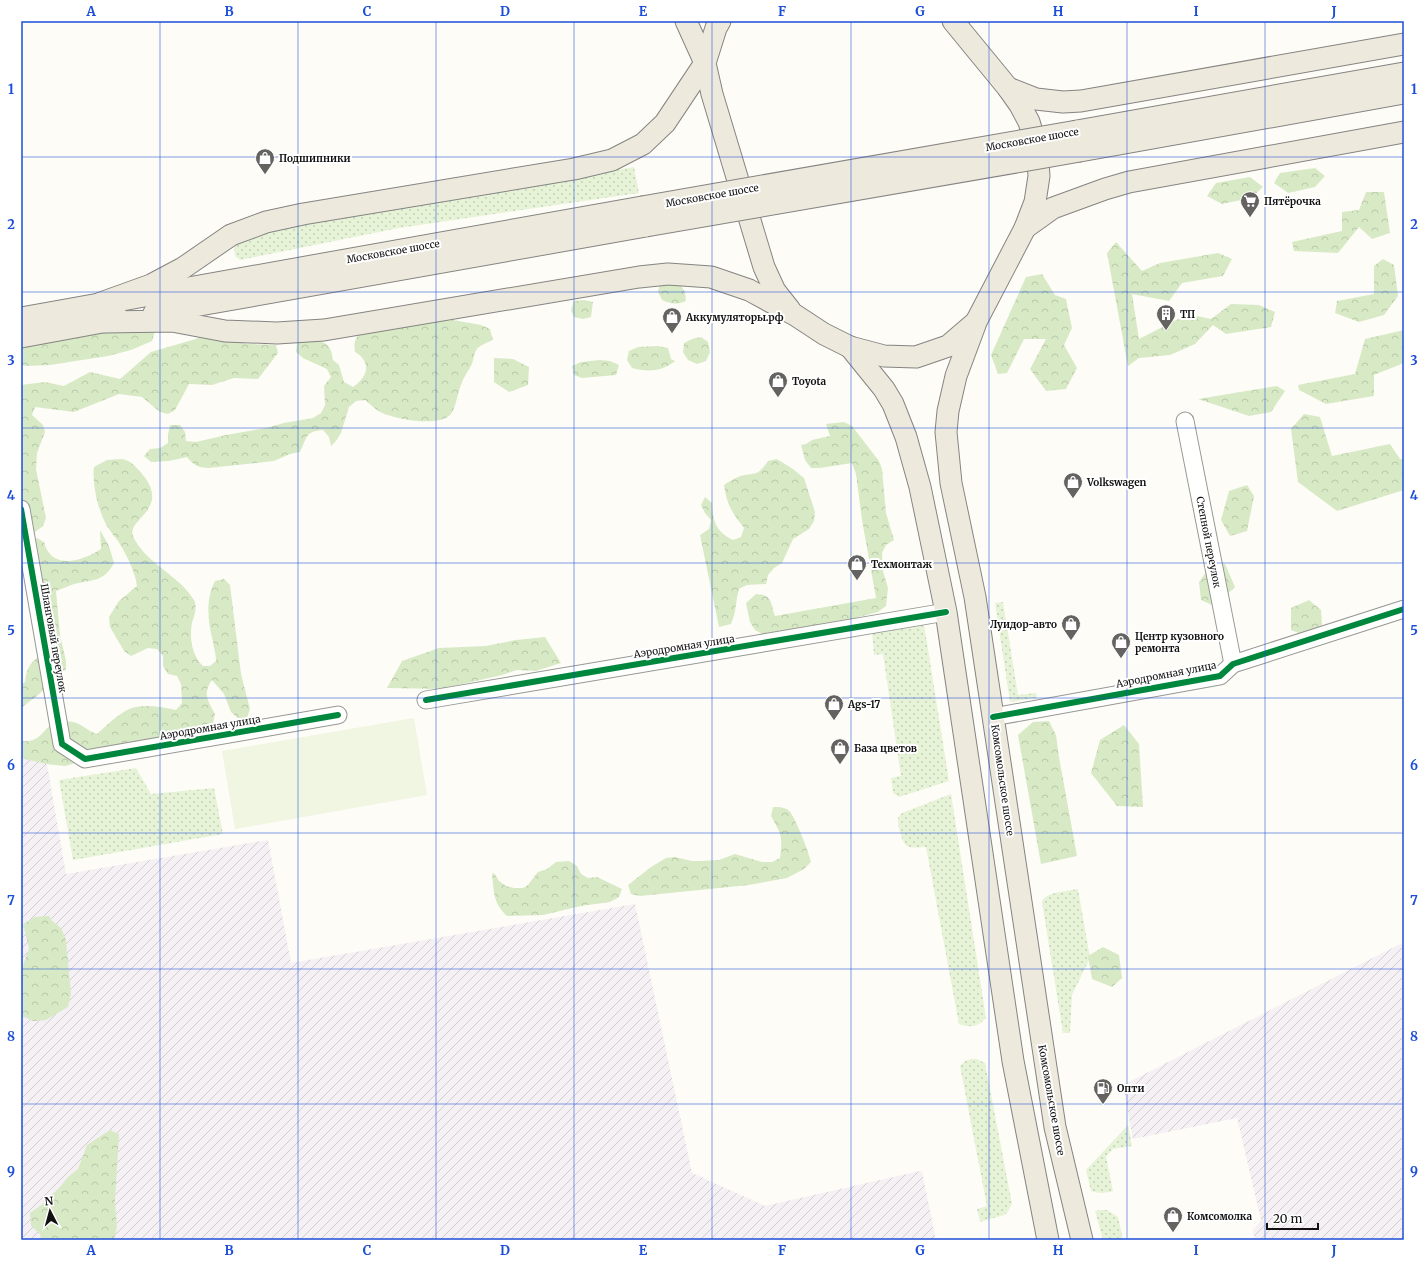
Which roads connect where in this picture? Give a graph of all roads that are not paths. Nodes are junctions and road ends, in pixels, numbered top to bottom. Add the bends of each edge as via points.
1 (686, 21) edge
2 (720, 21) edge
3 (954, 21) edge
4 (1404, 44) edge
5 (705, 63) junction
6 (1404, 73) edge
7 (1008, 88) junction
8 (1404, 93) edge
9 (1404, 132) edge
10 (1078, 141) junction
11 (1025, 228) junction
12 (103, 313) junction
13 (795, 315) junction
14 (21, 318) edge
15 (976, 322) junction
16 (21, 337) edge
17 (850, 348) junction
18 (1185, 421) dead end
19 (21, 509) edge
20 (1404, 609) edge
21 (946, 612) junction
22 (1233, 664) junction
23 (426, 700) dead end
24 (338, 715) dead end
25 (993, 717) junction
26 (85, 759) joint
27 (1048, 1240) edge
28 (1082, 1240) edge

1 - 5 main road
2 - 5 main road
3 - 7 main road
4 - 7 main road via 1081,101 1036,99
5 - 12 main road via 665,123 643,144 612,160 574,169 266,222 231,235 183,268
5 - 13 main road via 764,267 775,292
6 - 10 main road, Московское шоссе
7 - 11 main road via 1029,122 1037,148 1039,176 1035,202
8 - 10 main road, Московское шоссе
9 - 11 main road via 1129,182 1053,208
10 - 12 main road, Московское шоссе, bridge
11 - 15 main road
12 - 13 main road via 172,321 225,331 277,333 324,330 668,274 711,277 749,290
12 - 14 main road, Московское шоссе
12 - 16 main road, Московское шоссе
13 - 17 main road
15 - 17 main road via 948,346 916,357 884,356
15 - 25 main road, Комсомольское шоссе via 956,376 946,432 951,483 975,597
17 - 21 main road via 884,389 897,412 920,487
18 - 22 street, Степной переулок
19 - 26 street, Шланговый переулок via 62,744
20 - 22 street, Аэродромная улица
21 - 23 street, Аэродромная улица
21 - 27 main road via 1010,1046
22 - 25 street, Аэродромная улица via 1220,676
24 - 26 street, Аэродромная улица
25 - 28 main road, Комсомольское шоссе via 1055,1127

